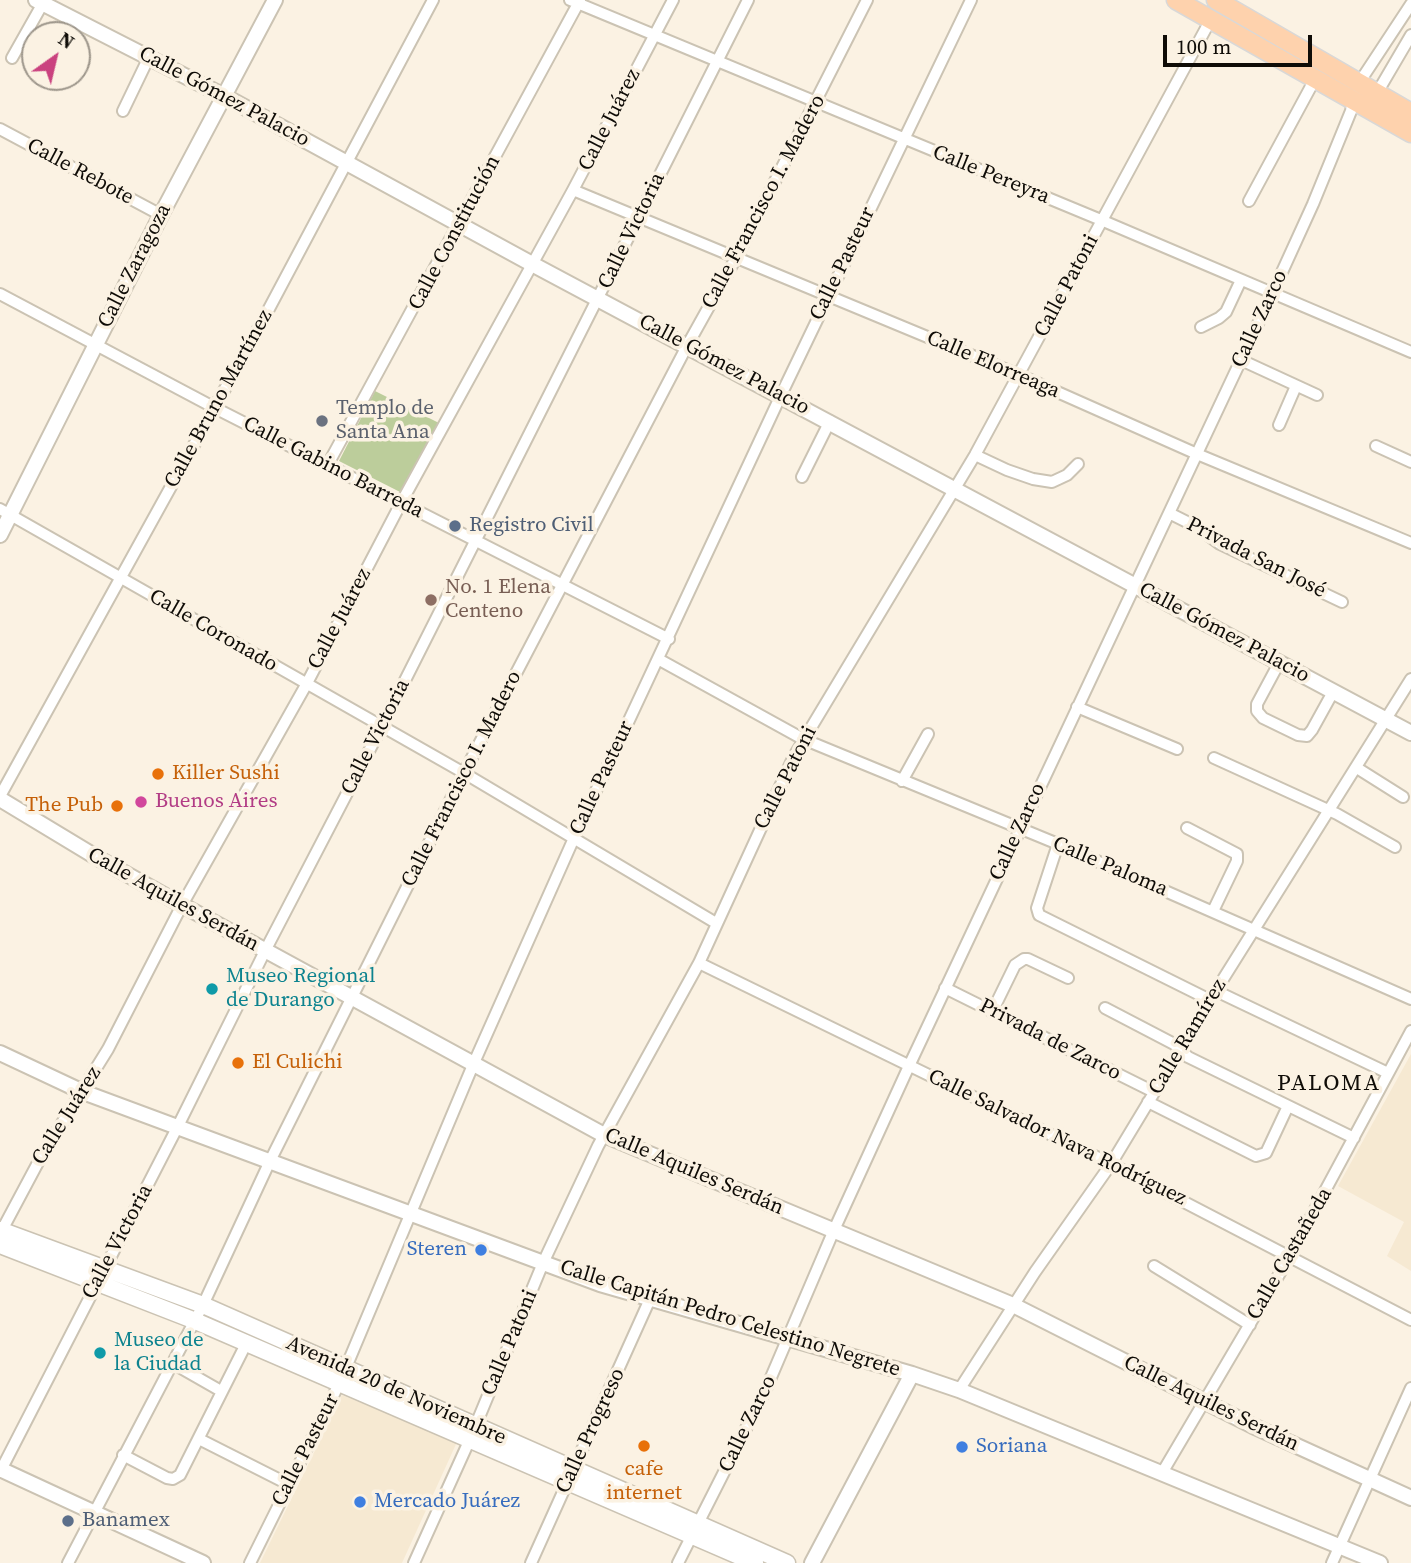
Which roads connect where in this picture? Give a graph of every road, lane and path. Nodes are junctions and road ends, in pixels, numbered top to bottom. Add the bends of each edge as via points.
1 (275, 0) edge
2 (433, 0) edge
3 (673, 0) edge
4 (748, 0) edge
5 (867, 0) edge
6 (971, 0) edge
7 (1176, 0) edge
8 (1216, 0) edge
9 (576, 1) edge
10 (39, 2) edge
11 (1411, 4) edge
12 (1235, 11) junction
13 (1210, 19) junction
14 (1268, 30) junction
15 (1411, 35) edge
16 (653, 36) junction
17 (1272, 54) junction
18 (149, 57) junction
19 (12, 58) dead end
20 (717, 62) junction
21 (1315, 79) junction
22 (1356, 91) junction
23 (1377, 93) junction
24 (224, 96) junction
25 (816, 103) junction
26 (123, 111) dead end
27 (1411, 113) edge
28 (0, 129) edge
29 (1411, 133) edge
30 (903, 138) junction
31 (346, 162) junction
32 (573, 190) junction
33 (1249, 201) dead end
34 (161, 215) junction
35 (639, 219) junction
36 (1101, 220) junction
37 (460, 224) junction
38 (736, 258) junction
39 (532, 264) junction
40 (1241, 280) junction
41 (0, 294) edge
42 (1272, 294) junction
43 (828, 296) junction
44 (599, 299) junction
45 (1201, 327) dead end
46 (95, 346) junction
47 (687, 346) junction
48 (1411, 352) edge
49 (1241, 360) junction
50 (1019, 375) junction
51 (1296, 386) junction
52 (781, 394) junction
53 (1317, 395) dead end
54 (215, 408) junction
55 (830, 421) junction
56 (1279, 425) dead end
57 (1376, 446) dead end
58 (1197, 454) junction
59 (975, 455) junction
60 (1411, 462) edge
61 (1079, 464) dead end
62 (327, 466) junction
63 (802, 477) dead end
64 (955, 488) junction
65 (401, 503) junction
66 (5, 512) edge
67 (1169, 513) junction
68 (0, 535) edge
69 (475, 541) junction
70 (1411, 543) edge
71 (121, 578) junction
72 (562, 584) junction
73 (1135, 585) junction
74 (1342, 602) dead end
75 (668, 639) junction
76 (658, 659) junction
77 (1279, 663) junction
78 (1411, 679) edge
79 (306, 685) junction
80 (1333, 691) junction
81 (1077, 706) junction
82 (1387, 719) junction
83 (382, 726) junction
84 (1411, 733) edge
85 (928, 734) dead end
86 (803, 739) junction
87 (1177, 748) dead end
88 (1214, 758) dead end
89 (1357, 768) junction
90 (464, 773) junction
91 (902, 780) junction
92 (0, 797) edge
93 (1403, 797) dead end
94 (1330, 811) junction
95 (1019, 828) junction
96 (1187, 828) dead end
97 (574, 838) junction
98 (1057, 847) junction
99 (1395, 847) dead end
100 (182, 905) junction
101 (1213, 911) junction
102 (716, 923) junction
103 (1255, 930) junction
104 (265, 951) junction
105 (699, 964) junction
106 (1068, 978) dead end
107 (945, 988) junction
108 (1213, 996) junction
109 (352, 997) junction
110 (1411, 999) edge
111 (1105, 1008) dead end
112 (992, 1012) junction
113 (1411, 1031) edge
114 (1180, 1050) junction
115 (0, 1053) edge
116 (473, 1065) junction
117 (909, 1066) junction
118 (1388, 1073) junction
119 (83, 1092) junction
120 (1151, 1097) junction
121 (1288, 1107) junction
122 (178, 1126) junction
123 (604, 1135) junction
124 (1354, 1138) junction
125 (270, 1161) junction
126 (1111, 1164) junction
127 (410, 1214) junction
128 (834, 1230) junction
129 (0, 1235) edge
130 (1290, 1256) junction
131 (544, 1263) junction
132 (1154, 1266) dead end
133 (101, 1275) junction
134 (650, 1300) junction
135 (202, 1305) junction
136 (1013, 1305) junction
137 (194, 1320) junction
138 (1411, 1320) edge
139 (1250, 1325) junction
140 (788, 1339) junction
141 (246, 1344) junction
142 (172, 1363) junction
143 (912, 1374) junction
144 (343, 1377) junction
145 (1411, 1388) edge
146 (959, 1390) junction
147 (221, 1391) junction
148 (1204, 1402) junction
149 (472, 1432) junction
150 (199, 1439) junction
151 (123, 1455) junction
152 (0, 1471) edge
153 (1162, 1473) junction
154 (571, 1475) junction
155 (1369, 1480) junction
156 (288, 1484) junction
157 (1411, 1498) edge
158 (94, 1513) junction
159 (696, 1530) junction
160 (1339, 1546) junction
161 (68, 1563) edge
162 (203, 1563) edge
163 (250, 1563) edge
164 (414, 1563) edge
165 (531, 1563) edge
166 (678, 1563) edge
167 (755, 1563) edge
168 (787, 1563) edge
169 (812, 1563) edge
170 (1332, 1563) edge
171 (1380, 1563) edge

1 - 24 street, Calle Zaragoza
2 - 31 street, Calle Bruno Martínez
3 - 16 street, Calle Juárez
4 - 20 street, Calle Victoria
5 - 25 street, Calle Francisco I. Madero
6 - 30 street, Calle Pasteur
7 - 13 main road
8 - 12 main road
9 - 16 street, Calle Pereyra
9 - 37 street, Calle Constitución
10 - 18 street, Calle Gómez Palacio
10 - 19 street
11 - 22 street, Calle Zarco
12 - 13 main road
12 - 14 main road
13 - 17 main road
13 - 36 street, Calle Patoni
14 - 17 main road via 1276,41
14 - 22 main road
15 - 23 street
16 - 20 street, Calle Pereyra
16 - 32 street, Calle Juárez
17 - 21 main road
18 - 24 street, Calle Gómez Palacio
18 - 26 street
20 - 25 street, Calle Pereyra
20 - 35 street, Calle Victoria
21 - 22 main road
21 - 33 street
22 - 23 main road
22 - 29 main road
22 - 42 street, Calle Zarco via 1352,111
23 - 27 main road
24 - 31 street, Calle Gómez Palacio
24 - 34 street, Calle Zaragoza
25 - 30 street, Calle Pereyra
25 - 38 street, Calle Francisco I. Madero
28 - 34 street, Calle Rebote
30 - 36 street, Calle Pereyra
30 - 43 street, Calle Pasteur
31 - 37 street, Calle Gómez Palacio
31 - 54 street, Calle Bruno Martínez
32 - 35 street, Calle Elorreaga
32 - 39 street, Calle Juárez
34 - 46 street, Calle Zaragoza
35 - 38 street, Calle Elorreaga
35 - 44 street, Calle Victoria
36 - 40 street, Calle Pereyra
36 - 50 street, Calle Patoni
37 - 39 street, Calle Gómez Palacio
37 - 62 street, Calle Constitución
38 - 43 street, Calle Elorreaga
38 - 47 street, Calle Francisco I. Madero
39 - 44 street, Calle Gómez Palacio
39 - 65 street, Calle Juárez
40 - 42 street, Calle Pereyra
40 - 45 street via 1226,312
41 - 46 street, Calle Gabino Barreda
42 - 48 street, Calle Pereyra
42 - 49 street, Calle Zarco
43 - 50 street, Calle Elorreaga
43 - 52 street, Calle Pasteur
44 - 47 street, Calle Gómez Palacio
44 - 69 street, Calle Victoria
46 - 54 street, Calle Gabino Barreda
46 - 66 street, Calle Zaragoza
47 - 52 street, Calle Gómez Palacio
47 - 72 street, Calle Francisco I. Madero
49 - 51 street
49 - 58 street, Calle Zarco
50 - 58 street, Calle Elorreaga
50 - 59 street, Calle Patoni
51 - 53 street
51 - 56 street
52 - 55 street, Calle Gómez Palacio
52 - 75 street, Calle Pasteur
54 - 62 street, Calle Gabino Barreda
54 - 71 street, Calle Bruno Martínez
55 - 63 street
55 - 64 street, Calle Gómez Palacio
57 - 60 street
58 - 67 street, Calle Zarco
58 - 70 street, Calle Elorreaga
59 - 61 street via 1032,479 1052,482
59 - 64 street, Calle Patoni
62 - 65 street, Calle Gabino Barreda
64 - 73 street, Calle Gómez Palacio
64 - 86 street, Calle Patoni
65 - 69 street, Calle Gabino Barreda
65 - 79 street, Calle Juárez
66 - 68 street, Calle Zaragoza
66 - 71 street, Calle Coronado
67 - 73 street, Calle Zarco
67 - 74 street, Privada San José via 1220,544
69 - 72 street, Calle Gabino Barreda
69 - 83 street, Calle Victoria
71 - 79 street, Calle Coronado
71 - 92 street, Calle Bruno Martínez
72 - 75 street, Calle Gabino Barreda
72 - 90 street, Calle Francisco I. Madero
73 - 77 street, Calle Gómez Palacio
73 - 81 street, Calle Zarco
75 - 76 street, Calle Pasteur
76 - 86 street, Calle Paloma
76 - 97 street, Calle Pasteur
77 - 80 street, Calle Gómez Palacio
77 - 80 street via 1257,704 1263,718 1307,736
78 - 82 street, Calle Ramírez
79 - 83 street, Calle Coronado
79 - 100 street, Calle Juárez
80 - 82 street, Calle Gómez Palacio
81 - 87 street
81 - 95 street, Calle Zarco
82 - 84 street, Calle Gómez Palacio
82 - 89 street, Calle Ramírez
83 - 90 street, Calle Coronado
83 - 104 street, Calle Victoria
85 - 91 street
86 - 91 street, Calle Paloma
86 - 102 street, Calle Patoni
88 - 94 street
89 - 93 street
89 - 94 street, Calle Ramírez
90 - 97 street, Calle Coronado
90 - 109 street, Calle Francisco I. Madero
91 - 95 street, Calle Paloma
92 - 100 street, Calle Aquiles Serdán
94 - 99 street
94 - 103 street, Calle Ramírez
95 - 98 street, Calle Paloma
95 - 107 street, Calle Zarco
96 - 101 street via 1237,853
97 - 102 street, Calle Coronado
97 - 116 street, Calle Pasteur
98 - 101 street, Calle Paloma
98 - 108 street via 1037,912 1110,951
100 - 104 street, Calle Aquiles Serdán
100 - 119 street, Calle Juárez
101 - 103 street, Calle Paloma
102 - 105 street, Calle Patoni
103 - 108 street, Calle Ramírez
103 - 110 street, Calle Paloma
104 - 109 street, Calle Aquiles Serdán
104 - 122 street, Calle Victoria
105 - 117 street, Calle Salvador Nava Rodríguez
105 - 123 street, Calle Patoni
106 - 112 street via 1024,958
107 - 112 street, Privada de Zarco
107 - 117 street, Calle Zarco
108 - 114 street, Calle Ramírez
108 - 118 street
109 - 116 street, Calle Aquiles Serdán
109 - 125 street, Calle Francisco I. Madero
111 - 114 street
112 - 120 street, Privada de Zarco
113 - 118 street, Calle Castañeda
114 - 120 street, Calle Ramírez
114 - 121 street
115 - 119 street, Calle Capitán Pedro Celestino Negrete
116 - 123 street, Calle Aquiles Serdán
116 - 127 street, Calle Pasteur
117 - 126 street, Calle Salvador Nava Rodríguez
117 - 128 street, Calle Zarco
118 - 124 street, Calle Castañeda
119 - 122 street, Calle Capitán Pedro Celestino Negrete
119 - 129 street, Calle Juárez via 41,1157
120 - 121 street, Privada de Zarco via 1261,1156
120 - 126 street, Calle Ramírez
121 - 124 street
122 - 125 street, Calle Capitán Pedro Celestino Negrete
122 - 133 street, Calle Victoria
123 - 128 street, Calle Aquiles Serdán
123 - 131 street, Calle Patoni
124 - 130 street, Calle Castañeda
125 - 127 street, Calle Capitán Pedro Celestino Negrete
125 - 135 street, Calle Francisco I. Madero
126 - 130 street, Calle Salvador Nava Rodríguez
126 - 136 street, Calle Ramírez
127 - 131 street, Calle Capitán Pedro Celestino Negrete
127 - 144 street, Calle Pasteur
128 - 136 street, Calle Aquiles Serdán
128 - 140 street, Calle Zarco
129 - 133 main road, Avenida 20 de Noviembre
130 - 138 street, Calle Salvador Nava Rodríguez
130 - 139 street, Calle Castañeda
131 - 134 street, Calle Capitán Pedro Celestino Negrete
131 - 149 street, Calle Patoni
132 - 139 street
133 - 135 main road, Avenida 20 de Noviembre
133 - 137 main road, Avenida 20 de Noviembre
133 - 152 street, Calle Victoria
134 - 140 street, Calle Capitán Pedro Celestino Negrete
134 - 154 street, Calle Progreso
135 - 137 street, Calle Francisco I. Madero
135 - 144 main road, Avenida 20 de Noviembre
136 - 146 street, Calle Ramírez
136 - 148 street, Calle Aquiles Serdán
137 - 141 main road, Avenida 20 de Noviembre
137 - 142 street, Calle Francisco I. Madero
139 - 148 street, Calle Castañeda
140 - 143 street, Calle Capitán Pedro Celestino Negrete
140 - 159 street, Calle Zarco
141 - 144 main road, Avenida 20 de Noviembre
141 - 147 street
142 - 147 street
142 - 151 street, Calle Francisco I. Madero
143 - 146 street, Calle Capitán Pedro Celestino Negrete
143 - 169 street
144 - 149 main road, Avenida 20 de Noviembre
144 - 156 street, Calle Pasteur
145 - 155 street
146 - 153 street, Calle Capitán Pedro Celestino Negrete
147 - 150 street
148 - 153 street, Calle Castañeda
148 - 155 street, Calle Aquiles Serdán
149 - 154 main road, Avenida 20 de Noviembre
149 - 164 street, Calle Patoni
150 - 151 street via 185,1469 173,1479
150 - 156 street
151 - 158 street, Calle Francisco I. Madero
152 - 158 street
153 - 160 street, Calle Capitán Pedro Celestino Negrete
154 - 159 main road, Avenida 20 de Noviembre
154 - 165 street, Calle Progreso
155 - 157 street, Calle Aquiles Serdán
155 - 160 street
156 - 163 street, Calle Pasteur
158 - 161 street, Calle Francisco I. Madero
158 - 162 street
159 - 166 street, Calle Zarco
159 - 167 main road, Avenida 20 de Noviembre
159 - 168 main road, Avenida 20 de Noviembre
160 - 170 street
160 - 171 street, Calle Capitán Pedro Celestino Negrete

